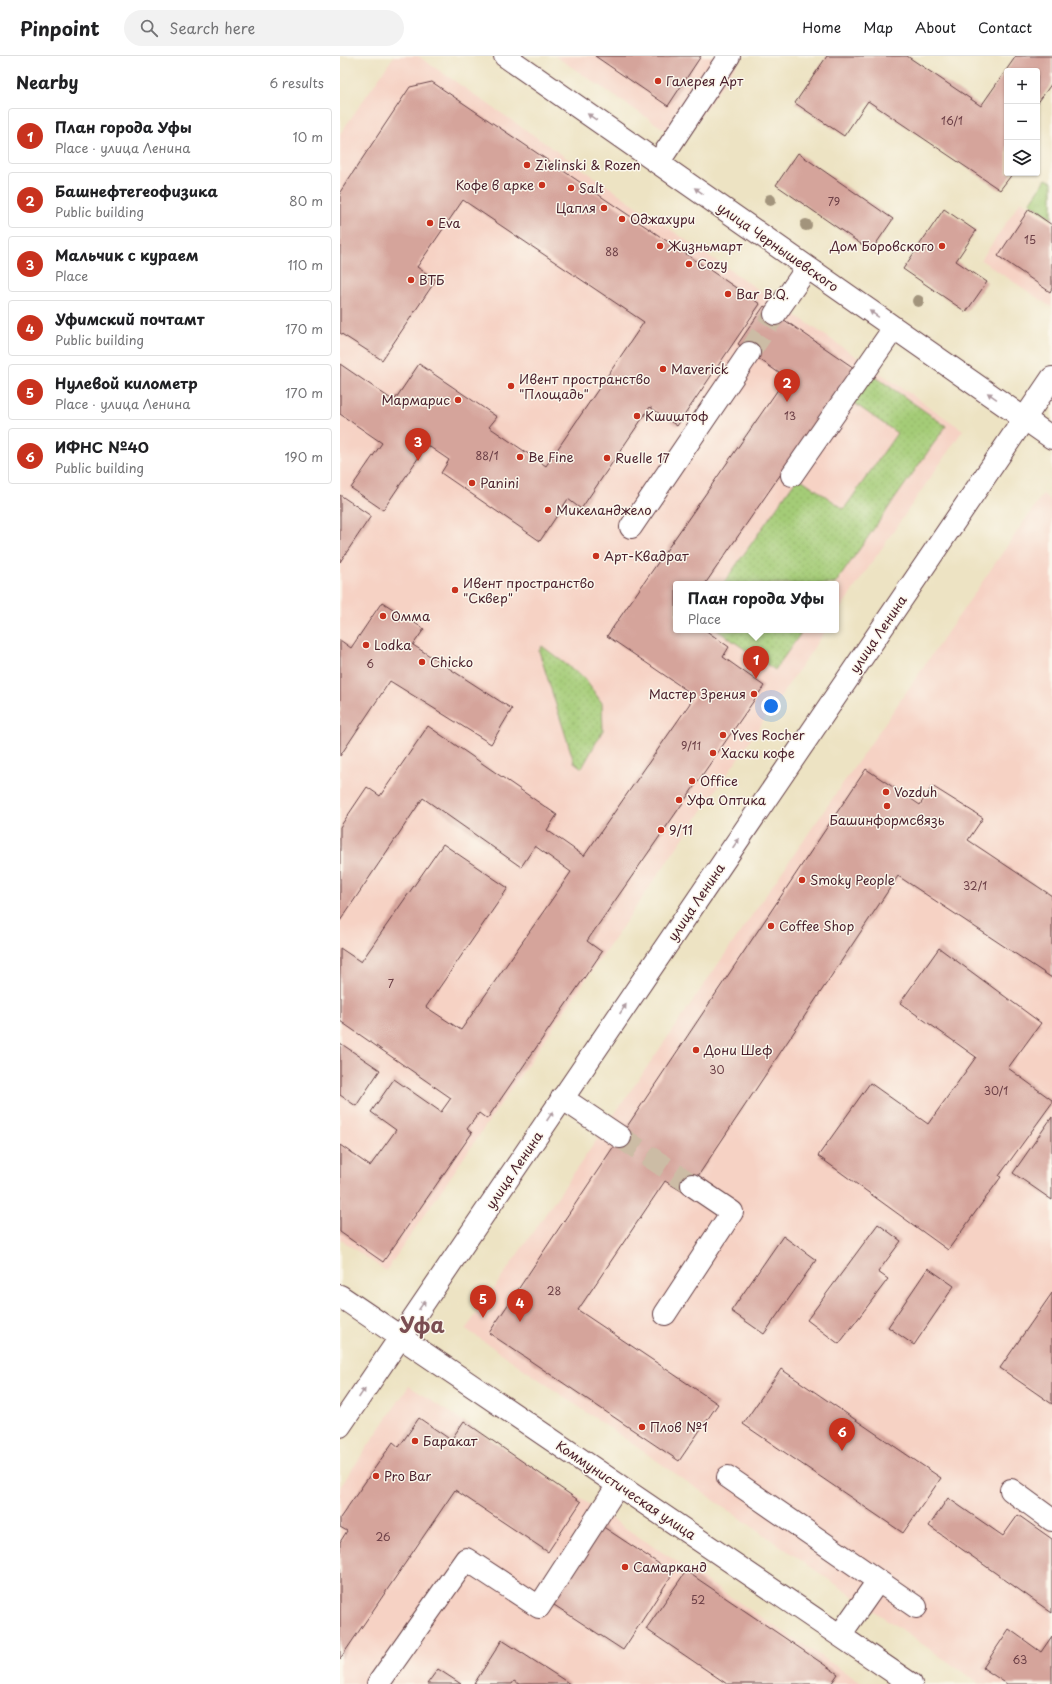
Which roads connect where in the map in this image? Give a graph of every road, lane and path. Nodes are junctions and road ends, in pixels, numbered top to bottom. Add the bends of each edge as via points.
1 (505, 56) edge
2 (729, 56) edge
3 (658, 163) junction
4 (807, 268) junction
5 (776, 314) tunnel mouth
6 (894, 328) junction
7 (749, 353) tunnel mouth
8 (1052, 378) edge
9 (1024, 419) junction
10 (1052, 438) edge
11 (792, 475) dead end
12 (631, 528) dead end
13 (562, 1098) junction
14 (620, 1137) tunnel mouth
15 (692, 1185) tunnel mouth
16 (340, 1296) edge
17 (665, 1314) dead end
18 (400, 1337) junction
19 (340, 1426) edge
20 (728, 1477) dead end
21 (618, 1485) junction
22 (1011, 1490) dead end
23 (1052, 1520) edge
24 (878, 1581) junction
25 (916, 1607) dead end
26 (840, 1635) junction
27 (378, 1684) edge
28 (911, 1684) edge

3 -> 1 main road, улица Чернышевского
2 - 3 main road
4 -> 3 main road, улица Чернышевского
4 - 5 main road
6 -> 4 main road, улица Чернышевского
9 -> 6 main road, улица Чернышевского
6 - 11 main road
7 - 12 main road
8 - 9 main road, улица Ленина
9 - 10 main road, улица Чернышевского
13 -> 9 main road, улица Ленина
13 - 14 main road
18 -> 13 main road, улица Ленина
15 - 17 main road via 732,1212
16 - 18 main road, Коммунистическая улица
19 -> 18 main road, улица Ленина
18 - 21 main road, Коммунистическая улица
20 - 24 main road
21 - 26 main road, Коммунистическая улица
21 - 27 main road via 539,1607 466,1559
22 - 23 main road
24 - 25 main road
24 - 26 main road
26 - 28 main road, Коммунистическая улица

